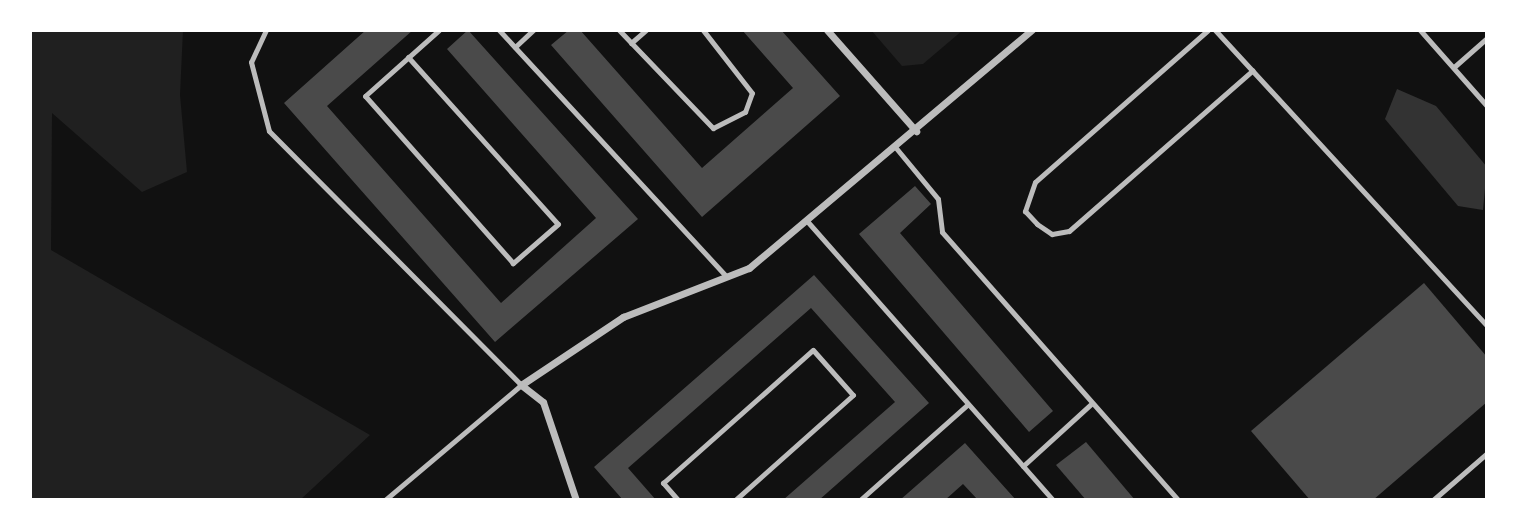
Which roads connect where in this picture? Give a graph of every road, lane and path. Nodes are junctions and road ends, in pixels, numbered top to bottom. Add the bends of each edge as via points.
1 (266, 30) edge
2 (439, 30) edge
3 (499, 30) edge
4 (533, 30) edge
5 (619, 30) edge
6 (646, 30) edge
7 (703, 30) edge
8 (827, 30) edge
9 (1032, 30) edge
10 (1208, 30) edge
11 (1215, 30) edge
12 (1420, 30) edge
13 (1487, 38) edge
14 (631, 43) junction
15 (515, 47) junction
16 (408, 57) junction
17 (1454, 67) junction
18 (1253, 70) junction
19 (1487, 106) edge
20 (916, 131) junction
21 (896, 148) junction
22 (807, 221) junction
23 (727, 277) junction
24 (1487, 326) edge
25 (521, 385) junction
26 (1092, 403) junction
27 (968, 404) junction
28 (1487, 453) edge
29 (1023, 466) junction
30 (384, 500) edge
31 (576, 500) edge
32 (678, 500) edge
33 (735, 500) edge
34 (860, 500) edge
35 (1053, 500) edge
36 (1178, 500) edge
37 (1433, 500) edge

1 - 25 lane via 251,62 269,131
2 - 16 lane
3 - 15 lane
4 - 15 lane
5 - 14 lane
6 - 14 lane
7 - 14 lane via 752,93 745,112 726,126 701,122
8 - 20 street
9 - 20 street
10 - 18 lane via 1035,182 1025,211 1037,224 1052,234 1069,231
11 - 18 lane
12 - 17 lane
13 - 17 lane
15 - 23 lane
16 - 16 lane via 365,96 513,263 558,224
17 - 19 lane
18 - 24 lane
20 - 21 street
21 - 22 street
21 - 26 lane via 938,199 942,232
22 - 23 street via 749,268
22 - 27 lane
23 - 25 street via 623,317
25 - 30 lane
25 - 31 street via 543,402
26 - 29 lane
26 - 36 lane
27 - 29 lane
27 - 34 lane
28 - 37 lane
29 - 35 lane
32 - 33 lane via 663,483 813,350 853,395

